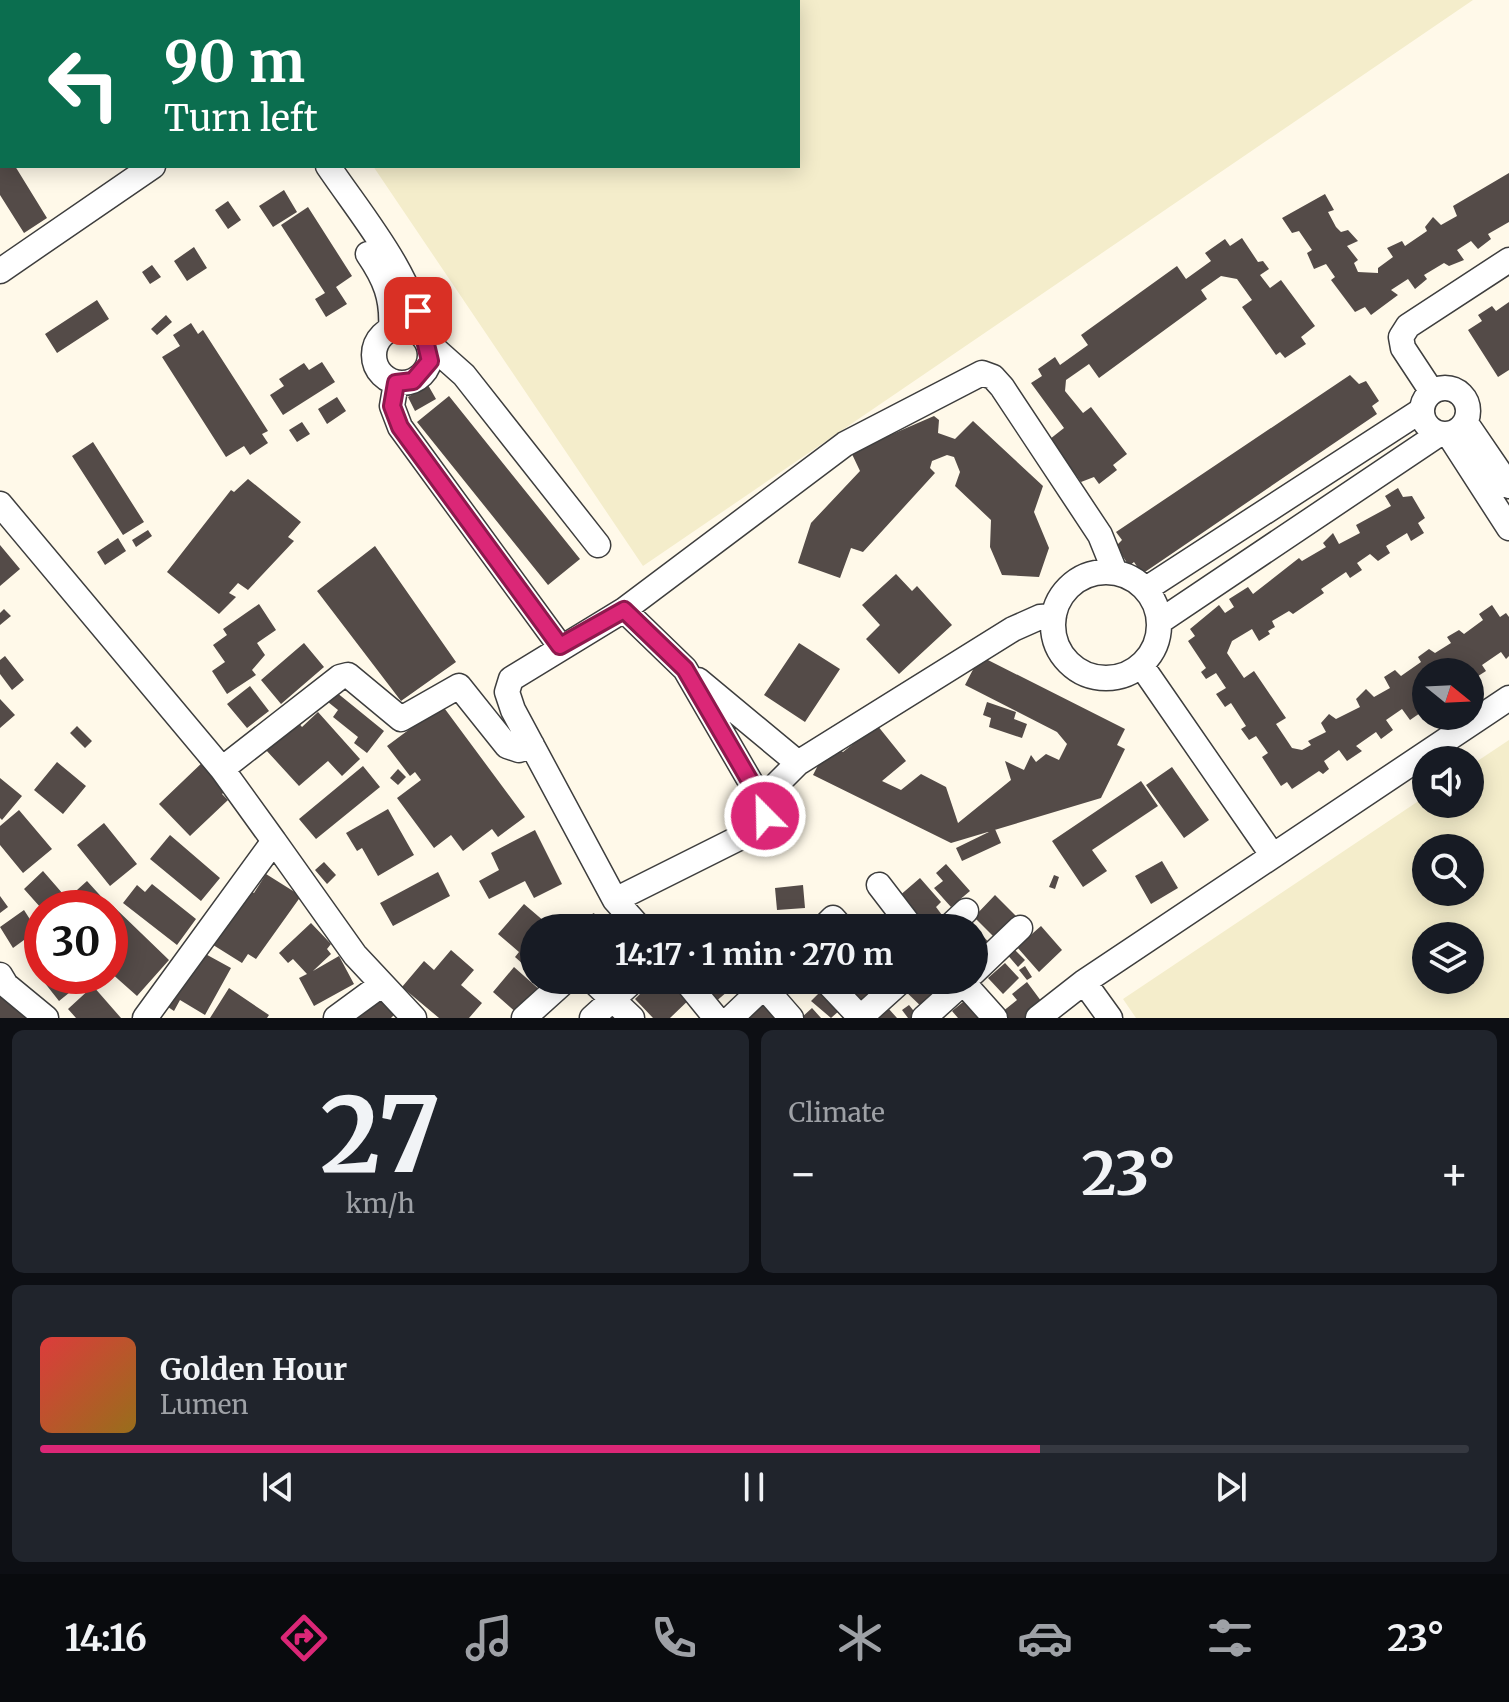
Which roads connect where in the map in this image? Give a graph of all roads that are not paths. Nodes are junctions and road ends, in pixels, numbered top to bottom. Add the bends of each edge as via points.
1 (146, 168) edge
2 (310, 168) edge
3 (329, 168) edge
4 (126, 174) edge
5 (1509, 260) edge
6 (0, 271) edge
7 (391, 329) junction
8 (426, 340) junction
9 (396, 383) junction
10 (1427, 401) junction
11 (1451, 431) junction
12 (1509, 486) edge
13 (1, 507) edge
14 (1509, 528) edge
15 (598, 545) dead end
16 (1115, 572) junction
17 (1146, 589) junction
18 (624, 610) junction
19 (1054, 616) junction
20 (1159, 622) junction
21 (560, 646) junction
22 (1141, 665) junction
23 (685, 669) junction
24 (1509, 698) edge
25 (532, 745) junction
26 (798, 763) junction
27 (222, 769) junction
28 (761, 800) junction
29 (274, 841) junction
30 (1273, 856) junction
31 (879, 885) dead end
32 (615, 900) junction
33 (966, 911) dead end
34 (628, 914) edge
35 (901, 914) edge
36 (963, 914) edge
37 (1020, 928) dead end
38 (988, 958) edge
39 (1084, 982) junction
40 (2, 984) edge
41 (381, 985) junction
42 (555, 994) edge
43 (605, 994) edge
44 (618, 994) edge
45 (696, 994) edge
46 (756, 994) edge
47 (775, 994) edge
48 (838, 994) edge
49 (884, 994) edge
50 (905, 994) edge
51 (950, 994) edge
52 (978, 994) edge
53 (611, 1000) junction
54 (541, 1013) edge
55 (927, 1017) edge
56 (46, 1018) edge
57 (145, 1018) edge
58 (336, 1018) edge
59 (414, 1018) edge
60 (592, 1018) edge
61 (632, 1018) edge
62 (716, 1018) edge
63 (731, 1018) edge
64 (791, 1018) edge
65 (861, 1018) edge
66 (995, 1018) edge
67 (1038, 1018) edge
68 (1110, 1018) edge

1 - 4 street
2 - 7 street via 385,280
3 - 8 street via 406,282
4 - 6 street
5 - 10 street via 1408,326 1401,337
7 - 8 street via 408,327
7 - 9 street via 377,340 373,358 381,374
8 - 9 street via 426,369 413,381
8 - 15 street via 464,375
9 - 21 street via 392,406 400,427
10 - 11 street via 1423,420
10 - 11 street via 1442,388 1461,393 1469,413
10 - 17 street
11 - 12 street
11 - 14 street
11 - 20 street
13 - 27 street
16 - 17 street
16 - 18 street via 1100,535 1002,387 982,373 845,444
16 - 19 street via 1092,574 1071,585
17 - 20 street
18 - 21 street
18 - 23 street
19 - 22 street via 1060,650 1086,674 1109,678
19 - 26 street via 1013,629
20 - 22 street via 1155,645
21 - 25 street via 511,679 508,687 513,710
22 - 30 street
23 - 26 street
23 - 28 street
24 - 30 street
25 - 27 street via 519,750 507,746 459,686 401,719 348,675
25 - 32 street
26 - 28 street
27 - 29 street
28 - 32 street via 765,816 751,832
29 - 41 street
29 - 57 street
30 - 39 street
31 - 35 street
32 - 34 street
33 - 36 street
37 - 38 street
39 - 67 street
39 - 68 street
40 - 56 street
41 - 58 street
41 - 59 street
42 - 54 street
43 - 53 street
44 - 53 street
45 - 62 street
46 - 63 street
47 - 64 street
48 - 65 street
49 - 65 street
50 - 55 street
51 - 55 street
52 - 66 street
53 - 60 street
53 - 61 street

